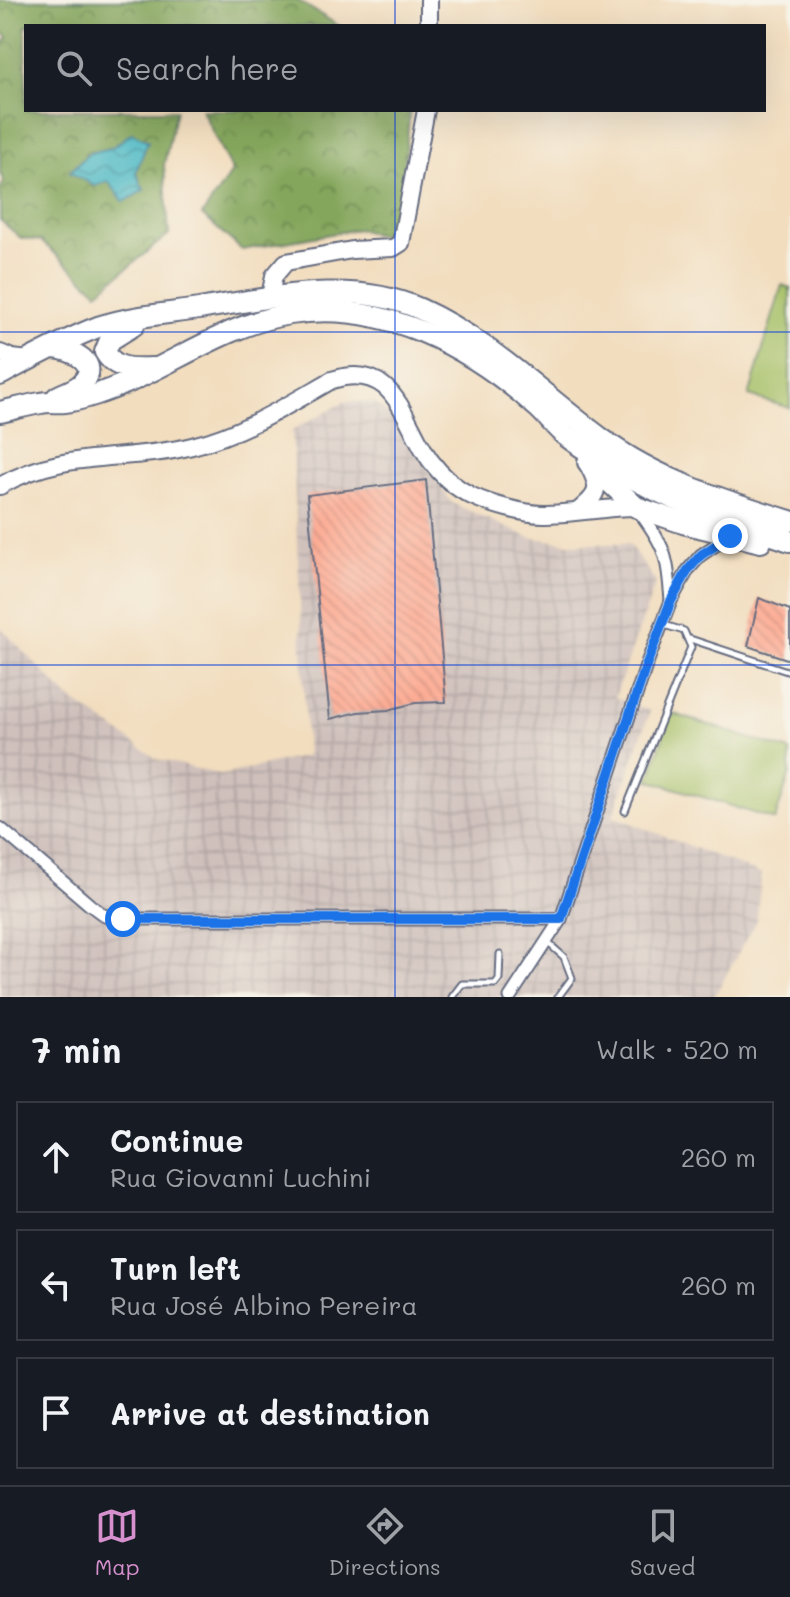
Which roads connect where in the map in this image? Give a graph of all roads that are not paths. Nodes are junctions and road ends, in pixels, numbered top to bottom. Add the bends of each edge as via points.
1 (429, 0) edge
2 (429, 24) edge
3 (426, 112) edge
4 (270, 297) junction
5 (172, 313) junction
6 (53, 348) junction
7 (0, 353) edge
8 (28, 360) junction
9 (158, 367) junction
10 (0, 375) edge
11 (46, 402) junction
12 (0, 412) edge
13 (564, 435) junction
14 (586, 460) junction
15 (0, 486) edge
16 (636, 507) junction
17 (578, 511) junction
18 (790, 521) edge
19 (730, 536) junction
20 (790, 541) edge
21 (790, 547) edge
22 (671, 601) junction
23 (663, 625) junction
24 (690, 639) junction
25 (790, 672) edge
26 (625, 811) dead end
27 (0, 828) edge
28 (561, 919) junction
29 (546, 942) junction
30 (500, 954) dead end
31 (452, 997) edge
32 (510, 997) edge
33 (558, 997) edge

1 - 2 main road
3 - 4 main road via 401,243 286,262 274,276
4 - 5 highway
4 - 18 highway via 364,294 421,309 500,357 627,456 723,500
5 - 6 highway via 100,327
5 - 9 highway via 135,325 106,346 116,364
6 - 8 highway
6 - 11 highway via 74,351 87,371 77,387
7 - 8 main road
8 - 10 highway
9 - 11 highway via 81,399
9 - 13 highway via 255,322 328,309 365,312 427,333 481,363 537,406
11 - 12 highway
13 - 14 highway
13 - 20 highway via 661,491
14 - 16 highway
14 - 17 main road via 597,488 594,498
15 - 17 main road via 38,467 192,446 240,430 332,380 360,376 383,384 396,399 430,460 452,485 496,505 540,514
16 - 17 main road
16 - 19 highway
16 - 22 street via 667,556
19 - 21 highway
19 - 22 street via 701,555
22 - 23 street
23 - 24 lane via 684,631
23 - 28 street
24 - 25 lane
24 - 26 lane
27 - 28 street via 90,905 105,916 123,919
28 - 29 street
29 - 32 street
29 - 33 lane via 564,957 572,978
30 - 31 lane via 495,984 462,984

